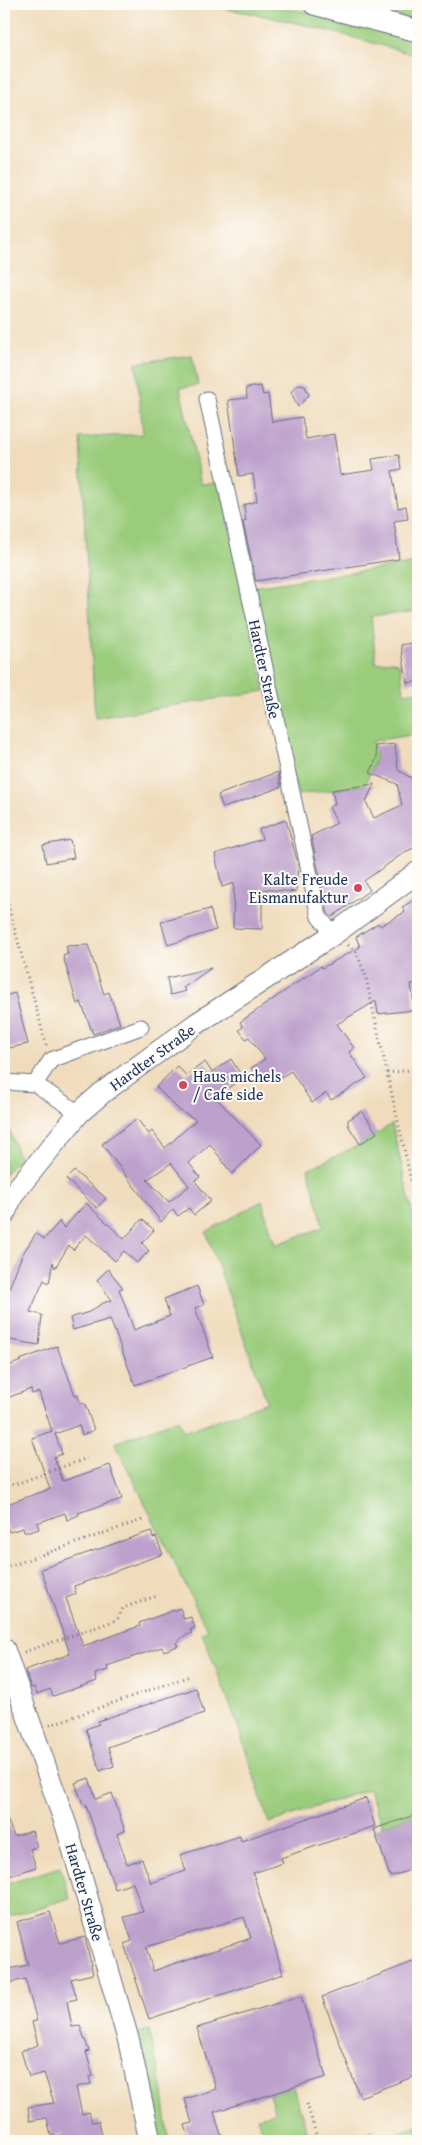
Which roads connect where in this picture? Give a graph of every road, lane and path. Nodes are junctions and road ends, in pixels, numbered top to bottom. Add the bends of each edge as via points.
1 (314, 4) edge
2 (418, 30) edge
3 (207, 399) dead end
4 (418, 872) edge
5 (4, 890) edge
6 (334, 934) junction
7 (141, 1027) dead end
8 (51, 1060) junction
9 (418, 1069) edge
10 (387, 1073) junction
11 (4, 1082) edge
12 (36, 1084) junction
13 (79, 1113) junction
14 (418, 1211) edge
15 (4, 1215) edge
16 (87, 1458) dead end
17 (4, 1478) edge
18 (142, 1520) dead end
19 (4, 1568) edge
20 (157, 1596) dead end
21 (5, 1653) edge
22 (190, 1676) dead end
23 (33, 1731) junction
24 (307, 2104) dead end
25 (150, 2141) edge
26 (318, 2141) edge

1 - 2 main road
3 - 6 street, Hardter Straße via 319,917
4 - 6 main road, Hardter Straße
5 - 8 path
6 - 10 path via 356,951 365,974
6 - 13 main road, Hardter Straße via 196,1024
7 - 8 street
8 - 12 street
9 - 10 path
10 - 14 path
11 - 12 street
12 - 13 street
13 - 15 main road, Hardter Straße via 14,1194
16 - 17 path via 13,1485
18 - 19 path
20 - 21 path via 123,1608 117,1620
21 - 23 main road, Hardter Straße
22 - 23 path
23 - 25 main road, Hardter Straße via 67,1828 123,2021
24 - 26 path

